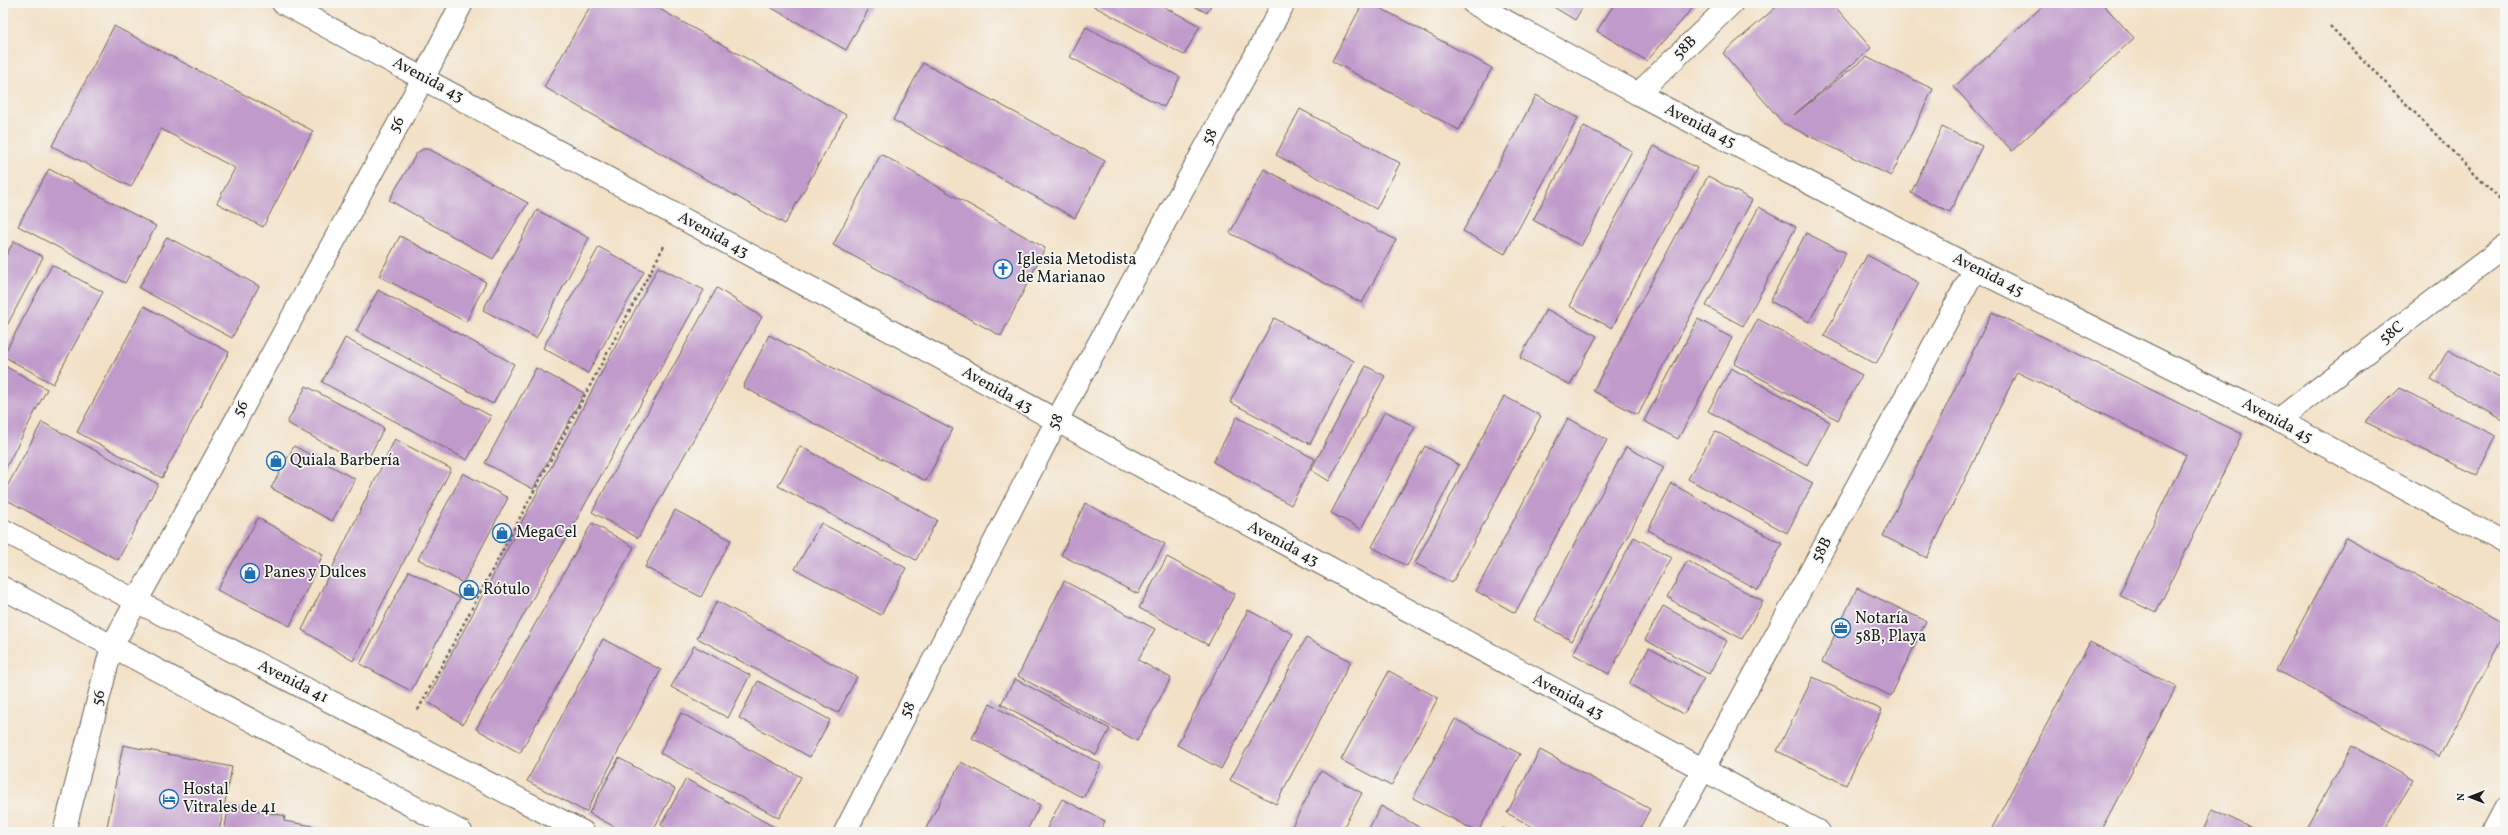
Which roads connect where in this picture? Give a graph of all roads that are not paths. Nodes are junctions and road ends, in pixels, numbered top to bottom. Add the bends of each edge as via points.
1 (283, 3) edge
2 (462, 3) edge
3 (1473, 3) edge
4 (1732, 3) edge
5 (1279, 8) edge
6 (424, 77) junction
7 (1638, 94) junction
8 (2505, 246) edge
9 (1975, 269) junction
10 (2278, 420) junction
11 (1056, 422) junction
12 (3, 530) edge
13 (2505, 543) edge
14 (3, 588) edge
15 (136, 601) junction
16 (112, 646) junction
17 (1702, 769) junction
18 (2505, 809) edge
19 (64, 832) edge
20 (461, 832) edge
21 (583, 832) edge
22 (845, 832) edge
23 (1669, 832) edge
24 (1819, 832) edge
25 (2493, 832) edge

1 - 6 street, Avenida 43
2 - 6 street, 56
3 - 7 street, Avenida 45
4 - 7 street, 58B
5 - 11 street, 58
6 - 11 street, Avenida 43
6 - 15 street, 56
7 - 9 street, Avenida 45
8 - 10 street, 58C
9 - 10 street, Avenida 45
9 - 17 street, 58B
10 - 13 street, Avenida 45
11 - 17 street, Avenida 43
11 - 22 street, 58
12 - 15 street, Avenida 41
14 - 16 street
15 - 16 street, 56
15 - 21 street, Avenida 41
16 - 19 street, 56
16 - 20 street
17 - 23 street, 58B
17 - 24 street, Avenida 43
18 - 25 street

